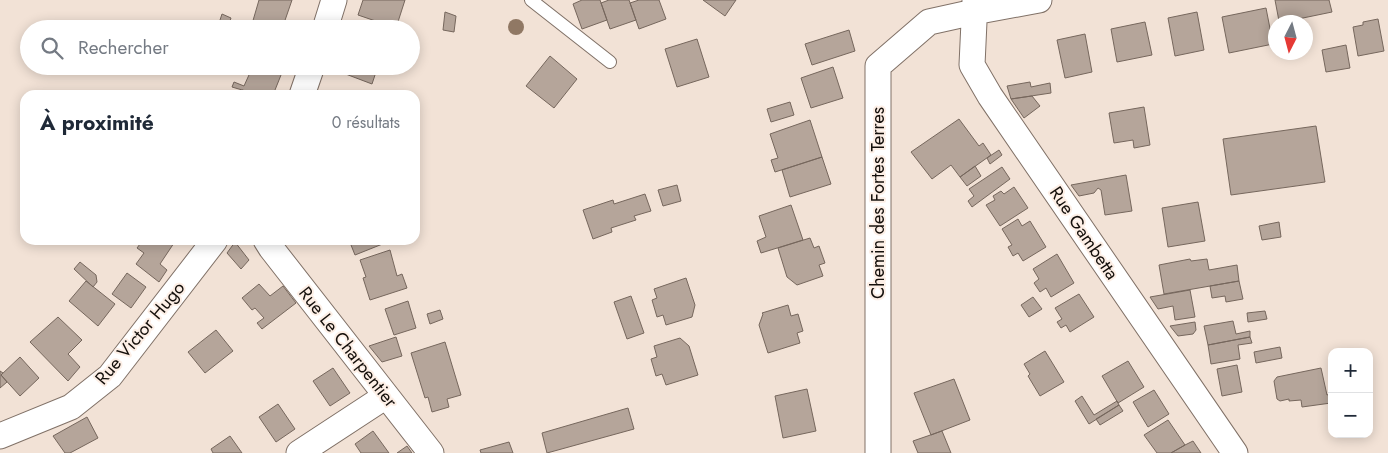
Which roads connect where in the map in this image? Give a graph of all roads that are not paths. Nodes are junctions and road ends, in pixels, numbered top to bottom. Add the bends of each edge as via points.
1 (334, 0) edge
2 (531, 0) edge
3 (1039, 0) edge
4 (974, 6) edge
5 (328, 20) edge
6 (610, 62) dead end
7 (309, 75) edge
8 (304, 90) edge
9 (211, 245) edge
10 (269, 245) edge
11 (386, 396) junction
12 (0, 436) edge
13 (299, 453) edge
14 (431, 453) edge
15 (878, 453) edge
16 (1235, 453) edge

1 - 5 street
2 - 6 lane
3 - 4 street, Chemin des Fortes Terres
4 - 15 street, Chemin des Fortes Terres via 929,22 878,66
4 - 16 street, Rue Gambetta via 972,65 990,96
7 - 8 street
9 - 12 street, Rue Victor Hugo via 110,376 72,407
10 - 11 street, Rue Le Charpentier
11 - 13 street
11 - 14 street, Rue Le Charpentier

